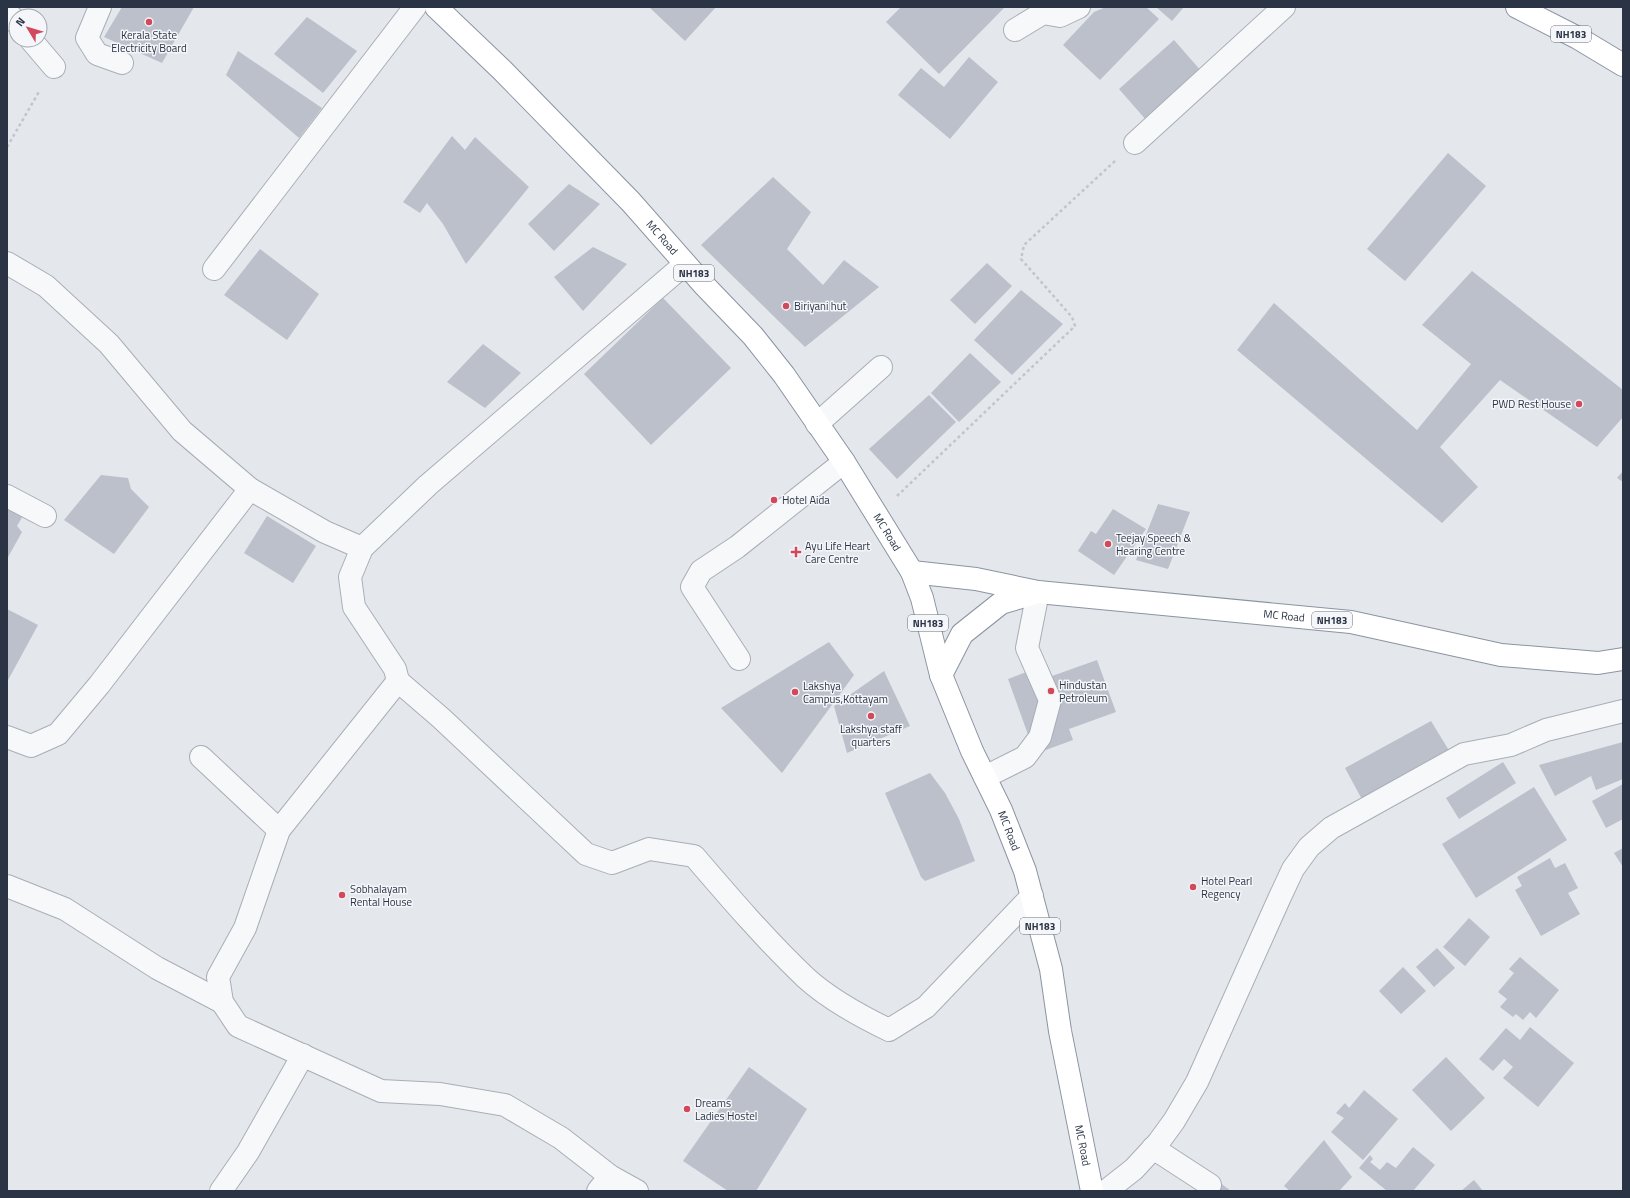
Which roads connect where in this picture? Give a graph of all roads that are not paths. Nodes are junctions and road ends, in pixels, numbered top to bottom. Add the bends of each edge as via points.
1 (100, 7) edge
2 (415, 7) edge
3 (436, 7) edge
4 (1079, 7) edge
5 (1284, 7) edge
6 (1517, 7) edge
7 (1015, 30) dead end
8 (38, 48) edge
9 (122, 63) dead end
10 (1623, 65) edge
11 (54, 67) road end
12 (1135, 143) road end
13 (7, 263) edge
14 (685, 264) junction
15 (214, 269) dead end
16 (881, 367) dead end
17 (817, 424) junction
18 (844, 462) junction
19 (250, 489) junction
20 (7, 496) edge
21 (45, 516) dead end
22 (362, 548) junction
23 (912, 572) junction
24 (1038, 592) junction
25 (739, 659) dead end
26 (1623, 659) edge
27 (941, 675) junction
28 (398, 681) junction
29 (1622, 714) edge
30 (7, 737) edge
31 (201, 757) dead end
32 (985, 777) junction
33 (279, 830) junction
34 (7, 886) edge
35 (1032, 896) junction
36 (222, 1002) junction
37 (303, 1056) junction
38 (1153, 1148) junction
39 (604, 1183) edge
40 (1210, 1185) dead end
41 (221, 1191) edge
42 (637, 1191) edge
43 (1092, 1191) edge
44 (1106, 1191) edge

1 - 9 street via 87,38 97,54
2 - 15 street
3 - 14 highway, MC Road / NH183 via 502,70 631,202
4 - 7 street via 1060,16 1043,13
5 - 12 street
6 - 10 highway, NH183 via 1578,38
8 - 11 street
13 - 19 street via 46,286 109,344 182,431
14 - 17 highway, MC Road / NH183 via 753,336 784,375
14 - 22 street via 428,485
16 - 17 street
17 - 18 highway, MC Road / NH183
18 - 23 highway, MC Road / NH183
18 - 25 street via 736,547 701,571 692,587
19 - 22 street via 325,532
19 - 30 street via 99,685 58,734 31,746
20 - 21 street
22 - 28 street via 350,577 354,607 395,670
23 - 24 highway, MC Road via 976,579
23 - 27 highway, MC Road / NH183 via 922,598
24 - 26 highway, MC Road / NH183 via 1351,622 1501,655 1598,663
24 - 27 highway, NH183 via 1001,603 962,634
24 - 32 street via 1027,648 1050,700 1040,737 1025,757
27 - 32 highway, MC Road / NH183
28 - 33 street
28 - 35 street via 586,854 612,862 649,849 694,856 736,905 807,979 859,1015 889,1030 926,1007
29 - 38 street via 1546,730 1511,745 1464,754 1330,828 1309,847 1293,869 1197,1082 1174,1121
31 - 33 street
32 - 35 highway, MC Road / NH183 via 1025,871
33 - 36 street via 245,928 218,978
34 - 36 street via 65,909 157,968
35 - 43 highway, MC Road / NH183 via 1051,970 1060,1031
36 - 37 street via 238,1026
37 - 39 street via 381,1091 440,1094 505,1105 561,1138
37 - 41 street via 248,1152
38 - 40 street
38 - 44 street via 1134,1169
39 - 42 street

